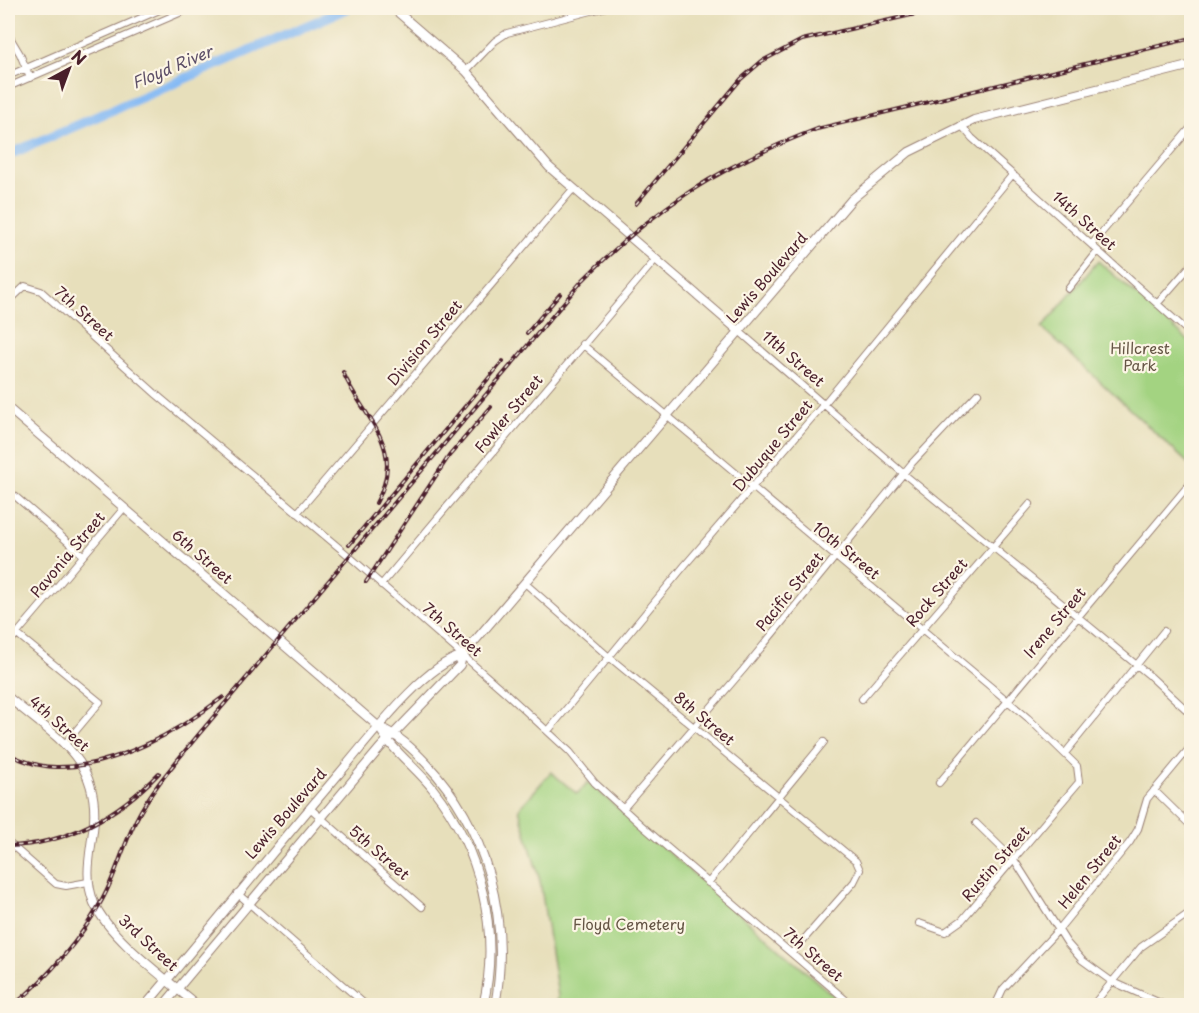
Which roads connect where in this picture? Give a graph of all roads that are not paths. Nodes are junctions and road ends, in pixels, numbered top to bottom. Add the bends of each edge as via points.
1 (164, 8) edge
2 (191, 8) edge
3 (393, 8) edge
4 (603, 8) edge
5 (8, 34) edge
6 (1191, 65) edge
7 (26, 67) junction
8 (466, 71) junction
9 (8, 76) edge
10 (30, 78) junction
11 (8, 87) edge
12 (961, 125) junction
13 (1191, 126) edge
14 (1013, 174) junction
15 (573, 189) junction
16 (1092, 244) junction
17 (1098, 251) junction
18 (656, 259) junction
19 (1191, 264) edge
20 (1068, 289) dead end
21 (8, 303) edge
22 (1157, 304) junction
23 (740, 331) junction
24 (1191, 334) edge
25 (582, 344) junction
26 (978, 393) dead end
27 (824, 404) junction
28 (8, 408) edge
29 (667, 416) junction
30 (904, 474) junction
31 (1191, 481) edge
32 (753, 489) junction
33 (8, 490) edge
34 (1030, 504) dead end
35 (124, 508) junction
36 (297, 513) junction
37 (992, 548) junction
38 (82, 555) junction
39 (834, 556) junction
40 (526, 584) junction
41 (381, 585) junction
42 (1076, 616) junction
43 (922, 629) junction
44 (1164, 631) dead end
45 (17, 633) junction
46 (8, 644) edge
47 (462, 656) junction
48 (609, 657) junction
49 (1136, 666) junction
50 (8, 697) edge
51 (862, 699) dead end
52 (1007, 701) junction
53 (1191, 715) edge
54 (694, 726) junction
55 (379, 727) junction
56 (548, 732) junction
57 (394, 734) junction
58 (387, 741) junction
59 (824, 742) dead end
60 (64, 745) junction
61 (1191, 745) edge
62 (1066, 752) junction
63 (939, 783) dead end
64 (1077, 785) joint
65 (1154, 790) junction
66 (779, 798) junction
67 (310, 808) junction
68 (623, 808) junction
69 (321, 818) junction
70 (976, 823) dead end
71 (1191, 827) edge
72 (8, 842) edge
73 (1015, 861) junction
74 (88, 882) junction
75 (708, 883) junction
76 (237, 893) junction
77 (248, 903) junction
78 (422, 907) dead end
79 (1191, 911) edge
80 (919, 923) dead end
81 (1059, 929) junction
82 (792, 953) junction
83 (166, 979) junction
84 (1111, 981) junction
85 (177, 988) junction
86 (145, 1005) edge
87 (163, 1005) edge
88 (198, 1005) edge
89 (367, 1005) edge
90 (483, 1005) edge
91 (495, 1005) edge
92 (853, 1005) edge
93 (994, 1005) edge
94 (1092, 1005) edge
95 (1167, 1005) edge

1 - 7 street
2 - 10 street
3 - 8 main road, 11th Street
4 - 8 street via 507,33
5 - 7 street
6 - 12 main road, Lewis Boulevard via 1000,111
7 - 9 street
7 - 10 street
8 - 15 main road, 11th Street
10 - 11 street
12 - 14 street, 14th Street
12 - 23 main road, Lewis Boulevard via 909,152 871,181
13 - 16 street
14 - 16 street, 14th Street
14 - 27 street, Dubuque Street
15 - 18 main road, 11th Street
15 - 36 street, Division Street
16 - 17 street, 14th Street
17 - 20 street
17 - 22 street, 14th Street
18 - 23 main road, 11th Street
18 - 25 street, Fowler Street
19 - 22 street
21 - 36 street, 7th Street via 25,286 41,291
22 - 24 street, 14th Street
23 - 27 street, 11th Street
23 - 29 main road, Lewis Boulevard
25 - 29 street, 10th Street
25 - 41 street, Fowler Street
26 - 30 street, Pacific Street
27 - 30 street, 11th Street
27 - 32 street, Dubuque Street
28 - 35 main road, 6th Street
29 - 32 street, 10th Street
29 - 40 main road, Lewis Boulevard
30 - 37 street, 11th Street
30 - 39 street, Pacific Street
31 - 42 street, Irene Street
32 - 39 street, 10th Street
32 - 48 street, Dubuque Street
33 - 38 street
34 - 37 street, Rock Street
35 - 38 street, Pavonia Street
35 - 55 main road, 6th Street
36 - 41 street, 7th Street
37 - 42 street, 11th Street
37 - 43 street, Rock Street
38 - 45 street, Pavonia Street
39 - 43 street, 10th Street
39 - 54 street, Pacific Street
40 - 47 main road, Lewis Boulevard
40 - 48 street, 8th Street
41 - 47 street, 7th Street
42 - 49 street, 11th Street
42 - 52 street, Irene Street
43 - 51 street, Rock Street
43 - 52 street, 10th Street
44 - 49 street
45 - 46 street, Pavonia Street
45 - 60 street via 100,702
47 - 55 main road, Lewis Boulevard via 451,659 422,682
47 - 56 street, 7th Street
47 - 57 main road, Lewis Boulevard via 460,664
48 - 54 street, 8th Street
48 - 56 street, Dubuque Street
49 - 53 street, 11th Street
49 - 62 street
50 - 60 main road, 4th Street
52 - 62 street, 10th Street
52 - 63 street, Irene Street
54 - 66 street, 8th Street
54 - 68 street, Pacific Street
55 - 57 main road, 6th Street
55 - 58 main road, 6th Street
55 - 67 main road, Lewis Boulevard
56 - 68 street, 7th Street
57 - 58 main road, Lewis Boulevard
57 - 91 main road, 6th Street via 451,794 483,854 500,935
58 - 69 main road, Lewis Boulevard
58 - 90 main road, 6th Street via 432,787 470,853 483,893 488,930 488,981
59 - 66 street
60 - 74 main road, 4th Street via 83,764 93,790
61 - 65 street, Helen Street
62 - 64 street, 10th Street via 1077,766
64 - 73 street, Rustin Street
65 - 71 street
65 - 81 street, Helen Street via 1130,842
66 - 75 street
66 - 82 street, 8th Street via 845,850 860,870
67 - 69 street, 5th Street
67 - 76 main road, Lewis Boulevard
68 - 75 street, 7th Street
69 - 77 main road, Lewis Boulevard
69 - 78 street, 5th Street
70 - 73 street
72 - 74 street via 56,884
73 - 80 street, Rustin Street via 957,926 945,932
73 - 81 street
74 - 83 main road, 3rd Street via 102,918
75 - 82 street, 7th Street
76 - 77 street
76 - 83 main road, Lewis Boulevard
77 - 85 main road, Lewis Boulevard
77 - 89 street
79 - 84 street via 1141,947
81 - 84 street via 1082,960
81 - 93 street, Helen Street via 1003,989
82 - 92 street, 7th Street
83 - 85 main road, 3rd Street
83 - 86 main road, Lewis Boulevard
84 - 94 street
84 - 95 street
85 - 87 main road, Lewis Boulevard
85 - 88 main road, 3rd Street

